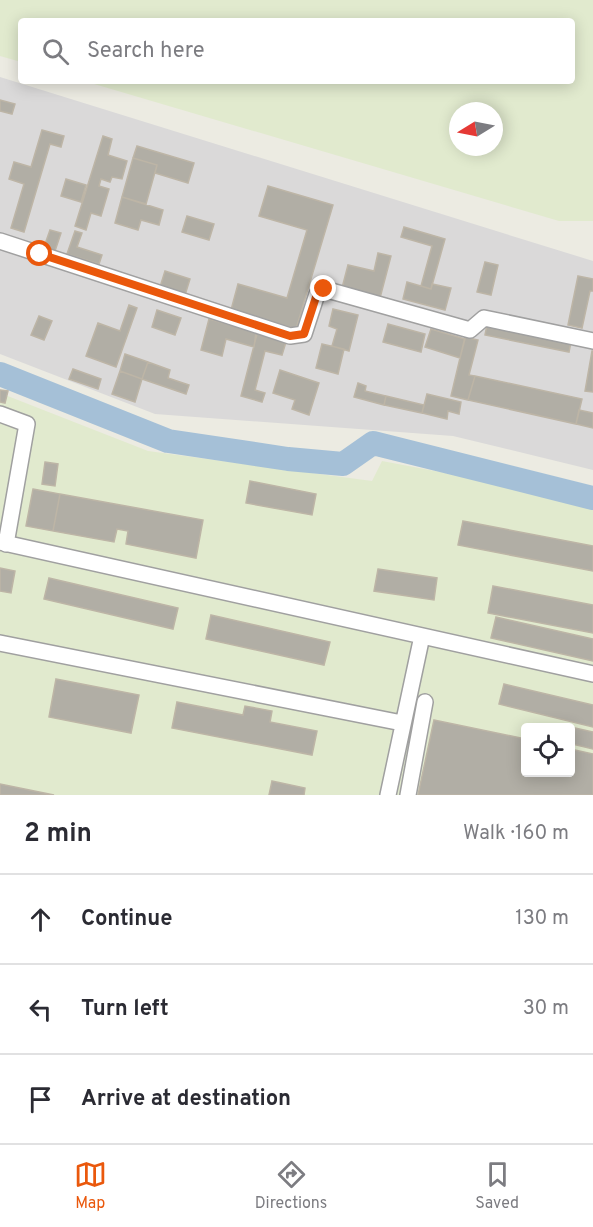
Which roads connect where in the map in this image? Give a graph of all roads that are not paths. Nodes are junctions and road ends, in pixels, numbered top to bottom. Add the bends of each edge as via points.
1 (0, 241) edge
2 (593, 341) edge
3 (0, 414) edge
4 (3, 543) edge
5 (422, 636) junction
6 (0, 643) edge
7 (593, 674) edge
8 (425, 702) dead end
9 (402, 723) junction
10 (388, 795) edge
11 (408, 795) edge

1 - 2 street via 290,336 304,334 317,294 324,289 470,330 484,318
3 - 4 street via 27,424
4 - 5 street
5 - 7 street
5 - 9 street
6 - 9 street
8 - 11 street
9 - 10 street

